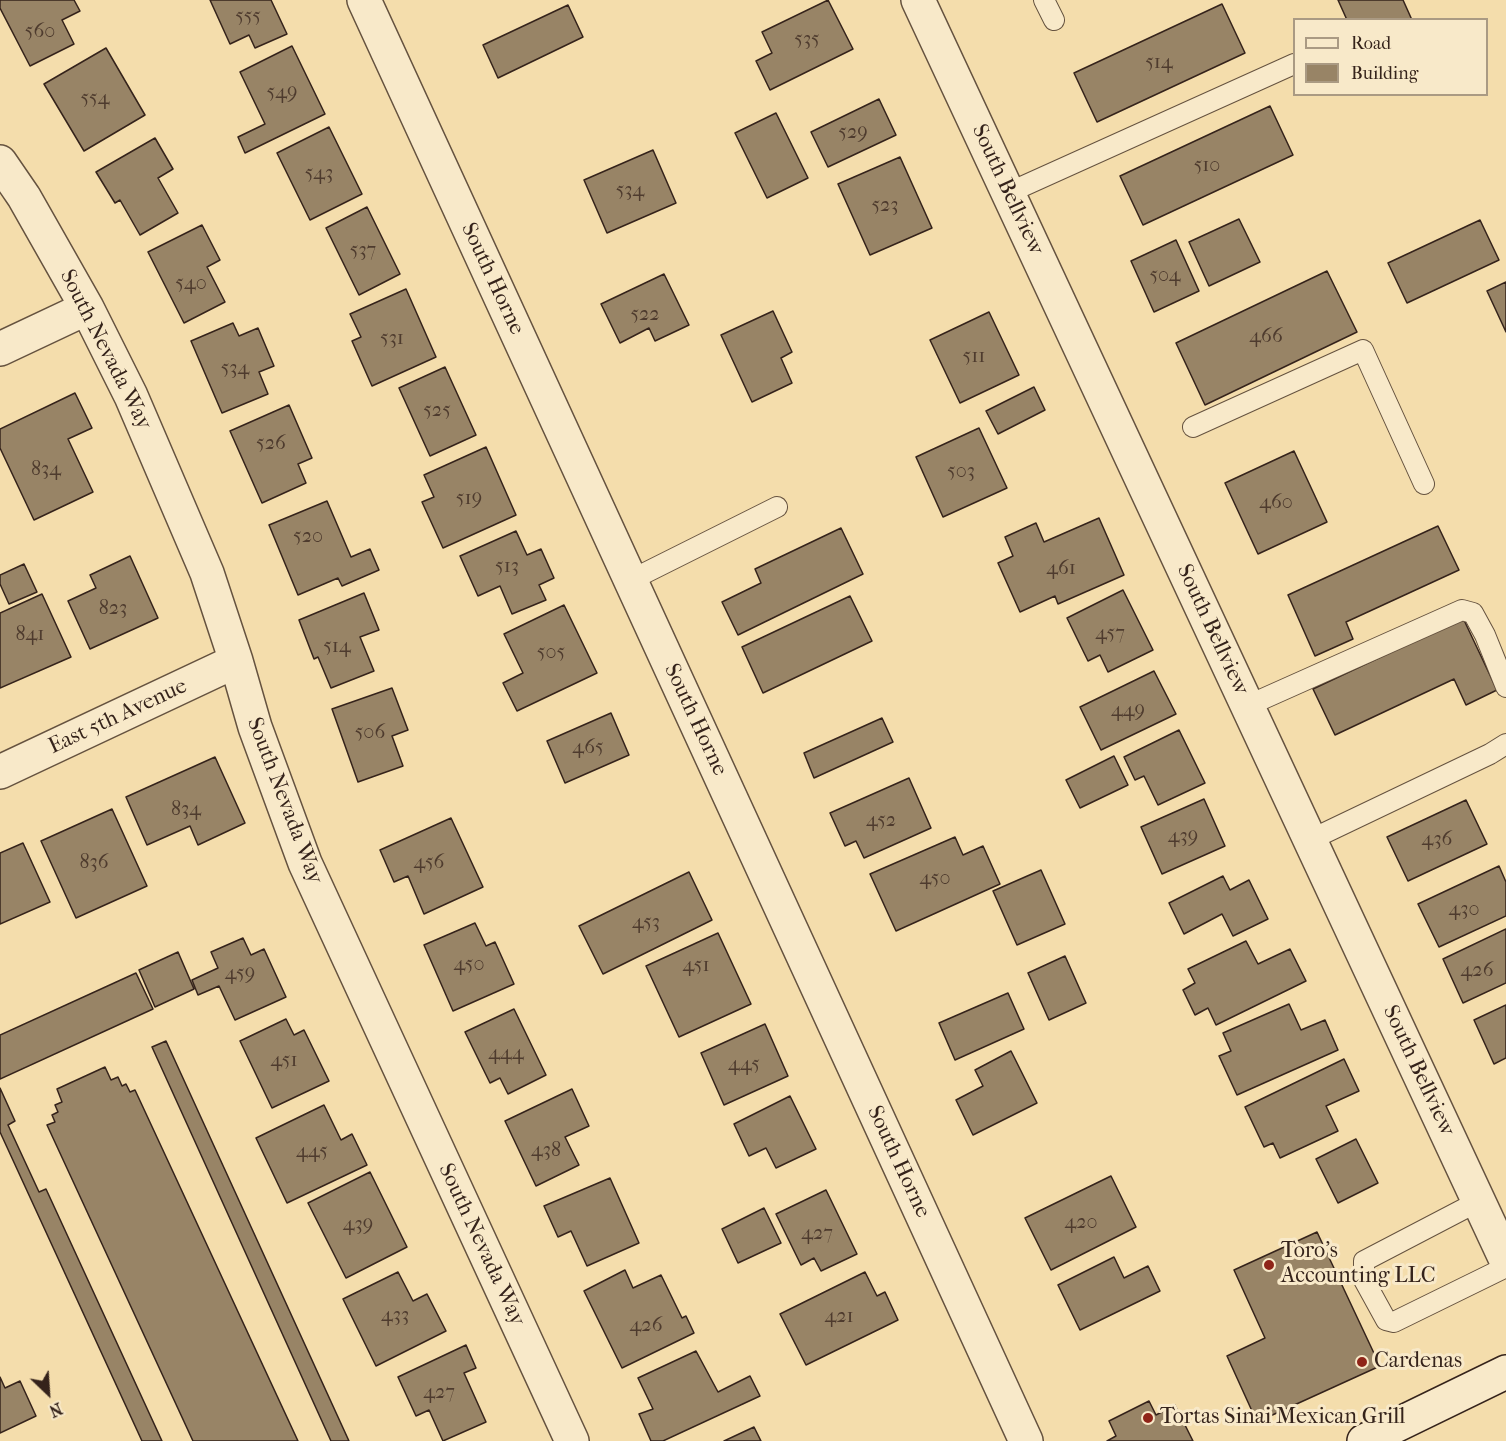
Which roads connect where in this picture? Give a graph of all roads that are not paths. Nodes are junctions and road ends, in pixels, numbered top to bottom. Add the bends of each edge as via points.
1 (364, 0) edge
2 (918, 0) edge
3 (1044, 0) edge
4 (1054, 20) dead end
5 (1293, 64) edge
6 (0, 162) edge
7 (1008, 193) junction
8 (87, 308) junction
9 (0, 349) edge
10 (1193, 427) dead end
11 (1424, 484) dead end
12 (777, 507) dead end
13 (630, 580) junction
14 (236, 661) junction
15 (1506, 687) edge
16 (1247, 706) junction
17 (1506, 744) edge
18 (0, 772) edge
19 (1310, 840) junction
20 (1479, 1202) junction
21 (1506, 1260) edge
22 (1506, 1267) edge
23 (1506, 1372) edge
24 (572, 1441) edge
25 (1026, 1441) edge
26 (1364, 1441) edge

1 - 13 street, South Horne
2 - 7 street, South Bellview
3 - 4 lane
5 - 7 lane
6 - 8 street, South Nevada Way
7 - 16 street, South Bellview
8 - 9 street
8 - 14 street, South Nevada Way via 171,487 207,573
10 - 11 lane via 1363,350
12 - 13 lane
13 - 25 street, South Horne
14 - 18 street, East 5th Avenue
14 - 24 street, South Nevada Way via 255,727 305,862
15 - 16 lane via 1473,613 1462,610
16 - 19 street, South Bellview
17 - 19 lane
19 - 20 street, South Bellview
20 - 21 street, South Bellview
20 - 22 lane via 1364,1261 1364,1280 1386,1320 1394,1322
23 - 26 street

